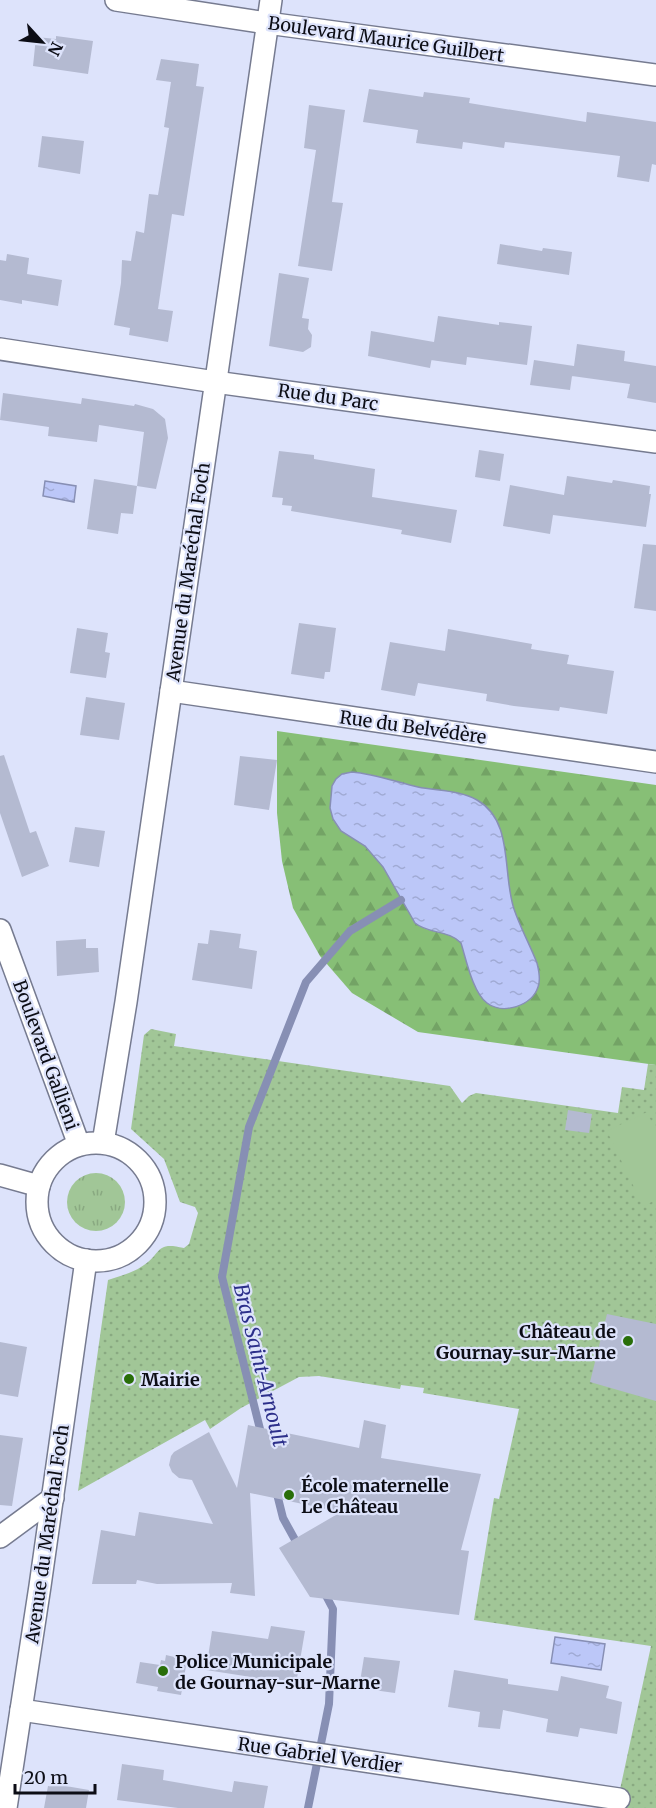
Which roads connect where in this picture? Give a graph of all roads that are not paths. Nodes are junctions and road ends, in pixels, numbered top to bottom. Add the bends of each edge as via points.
1 (116, 0) edge
2 (271, 0) edge
3 (267, 23) junction
4 (656, 75) edge
5 (0, 349) edge
6 (215, 382) junction
7 (656, 442) edge
8 (171, 692) junction
9 (656, 762) edge
10 (0, 930) edge
11 (103, 1143) junction
12 (79, 1145) junction
13 (0, 1175) edge
14 (39, 1186) junction
15 (86, 1260) junction
16 (53, 1498) junction
17 (0, 1538) edge
18 (21, 1710) junction
19 (619, 1799) dead end
20 (6, 1808) edge

1 - 3 street, Boulevard Maurice Guilbert
2 - 3 street, Avenue du Maréchal Foch
3 - 4 street, Boulevard Maurice Guilbert
3 - 6 street, Avenue du Maréchal Foch
5 - 6 street, Rue du Parc
6 - 7 street, Rue du Parc
6 - 8 street, Avenue du Maréchal Foch
8 - 9 street, Rue du Belvédère
8 - 11 street, Avenue du Maréchal Foch
10 - 12 street, Boulevard Gallieni
11 - 12 street
11 - 15 street via 123,1150 144,1168 153,1188 154,1209 147,1229 134,1246 115,1257
12 - 14 street via 51,1163
13 - 14 street
14 - 15 street via 37,1210 46,1233 63,1251
15 - 16 street, Avenue du Maréchal Foch
16 - 17 street
16 - 18 street, Avenue du Maréchal Foch
18 - 19 street, Rue Gabriel Verdier
18 - 20 street, Avenue du Maréchal Foch

